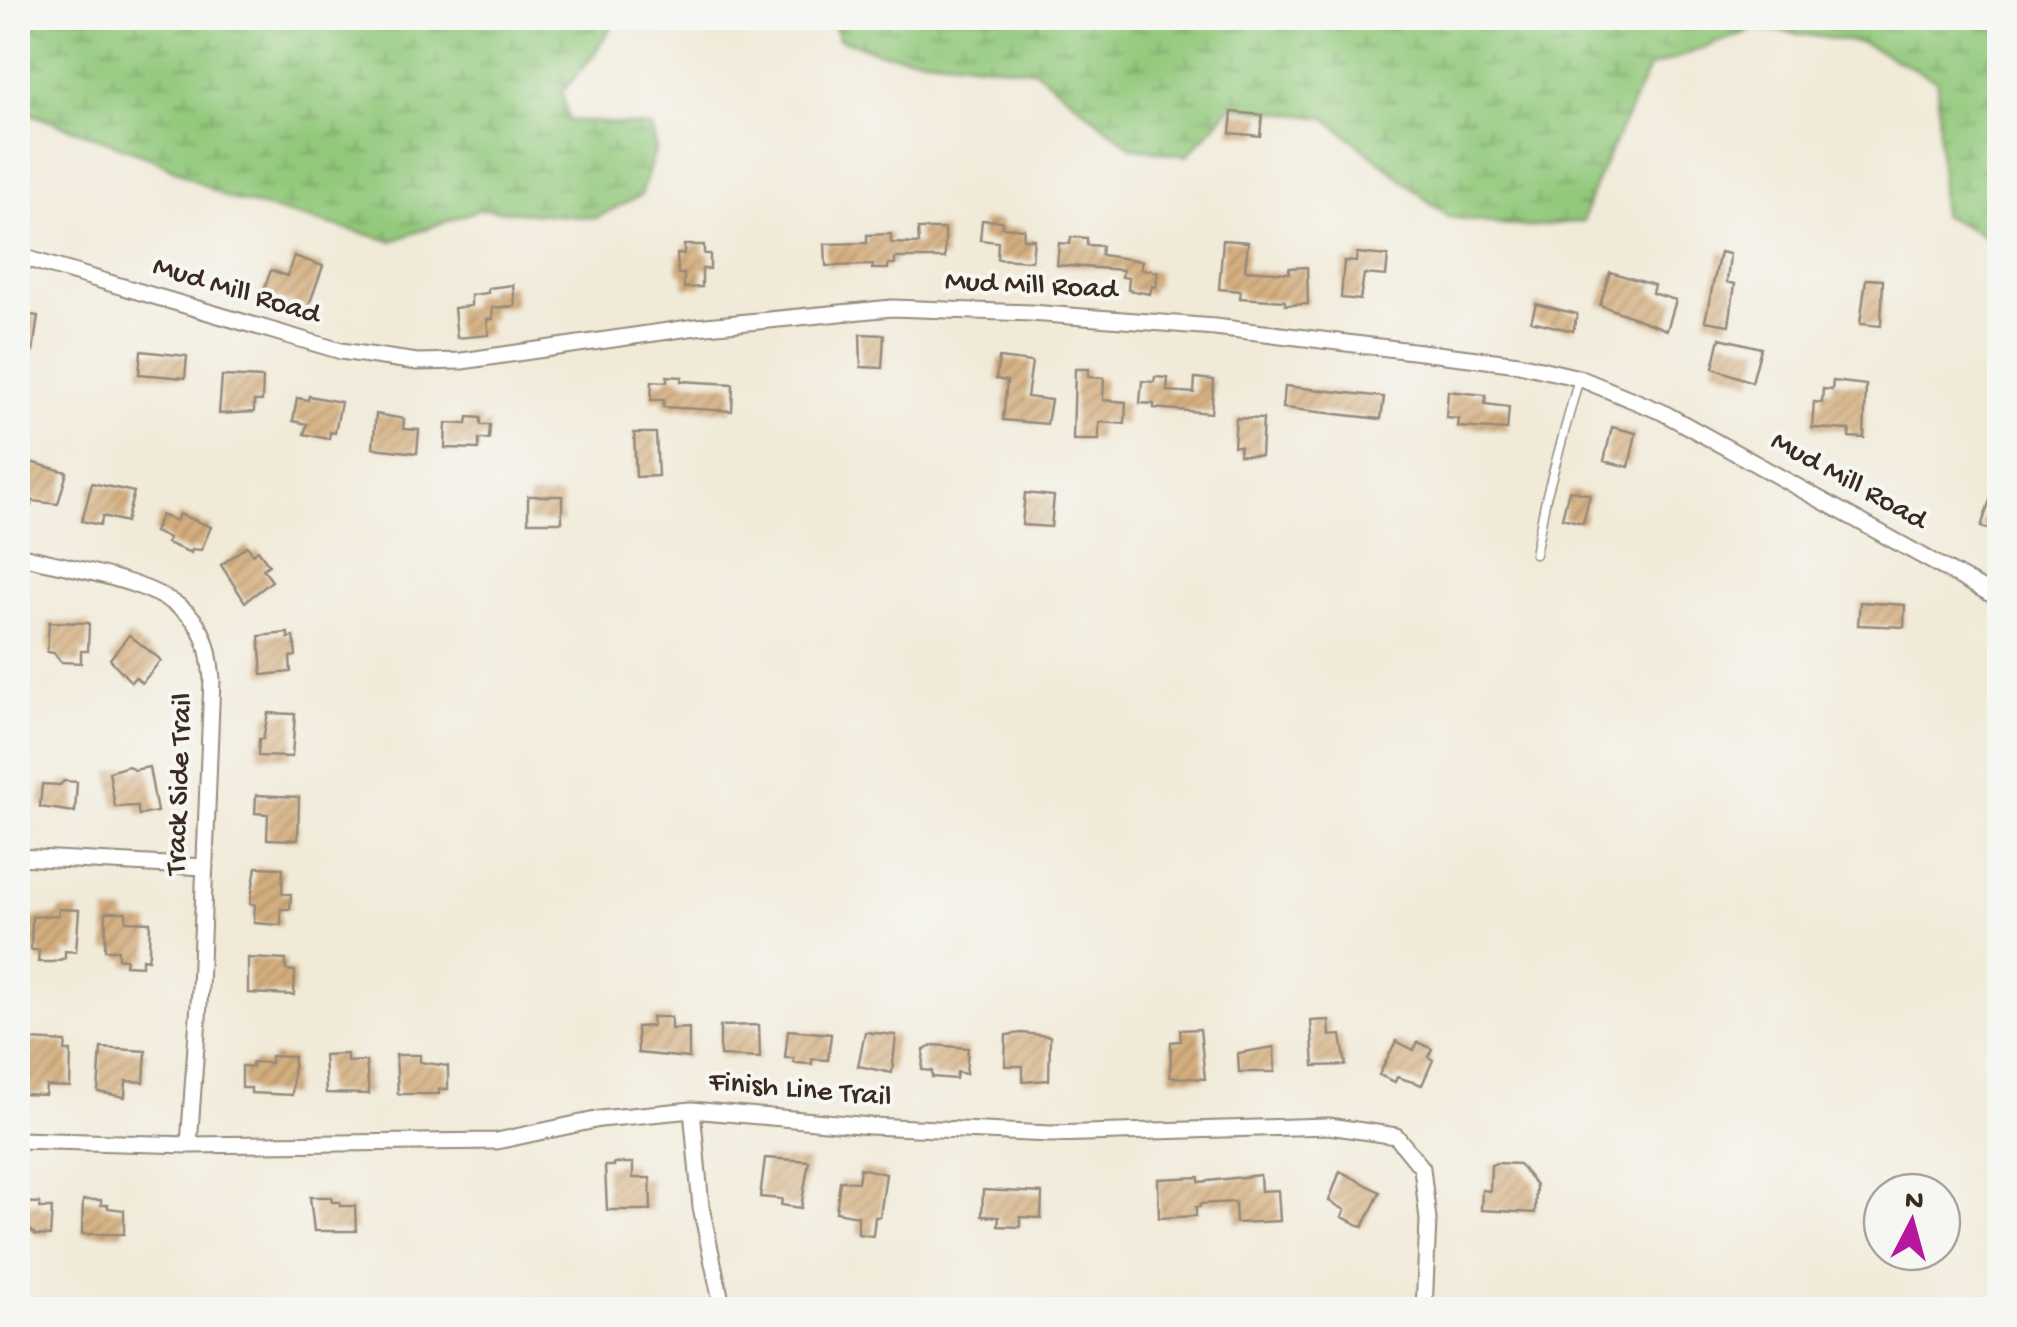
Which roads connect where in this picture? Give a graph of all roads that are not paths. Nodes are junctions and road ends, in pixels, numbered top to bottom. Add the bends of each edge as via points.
1 (18, 256) edge
2 (1579, 378) junction
3 (1535, 554) dead end
4 (18, 555) edge
5 (2000, 599) edge
6 (18, 857) edge
7 (205, 867) junction
8 (692, 1110) junction
9 (18, 1140) edge
10 (189, 1145) junction
11 (723, 1310) edge
12 (1424, 1310) edge

1 - 2 street, Mud Mill Road via 341,351 417,362 892,308 1215,327
2 - 3 lane
2 - 5 street, Mud Mill Road via 1679,421
4 - 7 street, Track Side Trail via 150,590 197,623 212,678
6 - 7 street
7 - 10 street, Track Side Trail
8 - 10 street, Finish Line Trail via 600,1119 497,1141
8 - 11 street via 701,1206
8 - 12 street, Finish Line Trail via 1051,1134 1330,1126 1396,1136 1422,1168 1428,1220
9 - 10 street, Finish Line Trail

